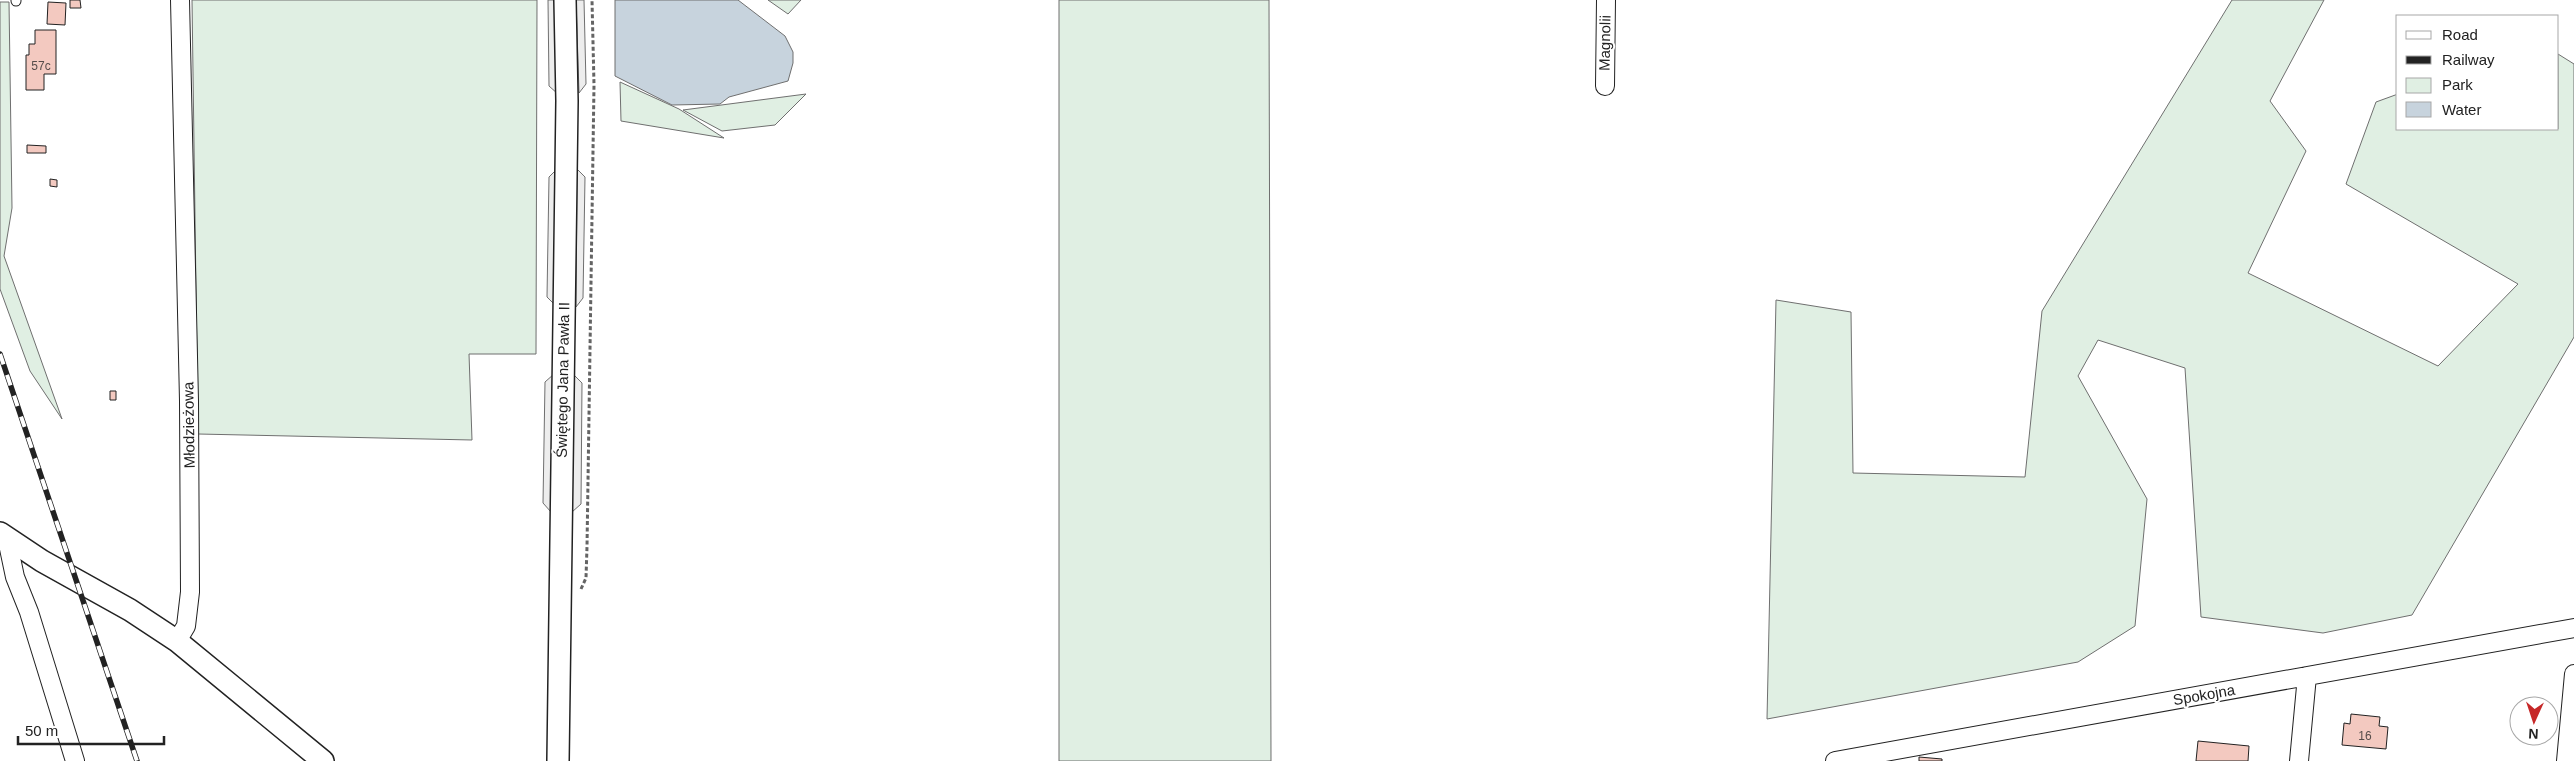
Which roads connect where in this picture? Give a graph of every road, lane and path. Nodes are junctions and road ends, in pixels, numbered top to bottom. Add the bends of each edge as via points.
1 (180, 0) edge
2 (565, 0) edge
3 (592, 0) edge
4 (1606, 0) edge
5 (1605, 86) dead end
6 (4, 536) edge
7 (578, 596) dead end
8 (2574, 628) edge
9 (176, 640) junction
10 (2574, 674) edge
11 (2307, 676) junction
12 (75, 761) edge
13 (323, 761) edge
14 (558, 761) edge
15 (1835, 761) edge
16 (2299, 761) edge
17 (2566, 761) edge

1 - 9 street, Młodzieżowa via 190,592 186,626
2 - 14 street, Świętego Jana Pawła II via 567,116
3 - 7 path via 594,84 586,578
4 - 5 street, Magnolii
6 - 9 street
6 - 12 street
8 - 11 street, Spokojna
9 - 13 street
10 - 17 street
11 - 15 street, Spokojna
11 - 16 street

